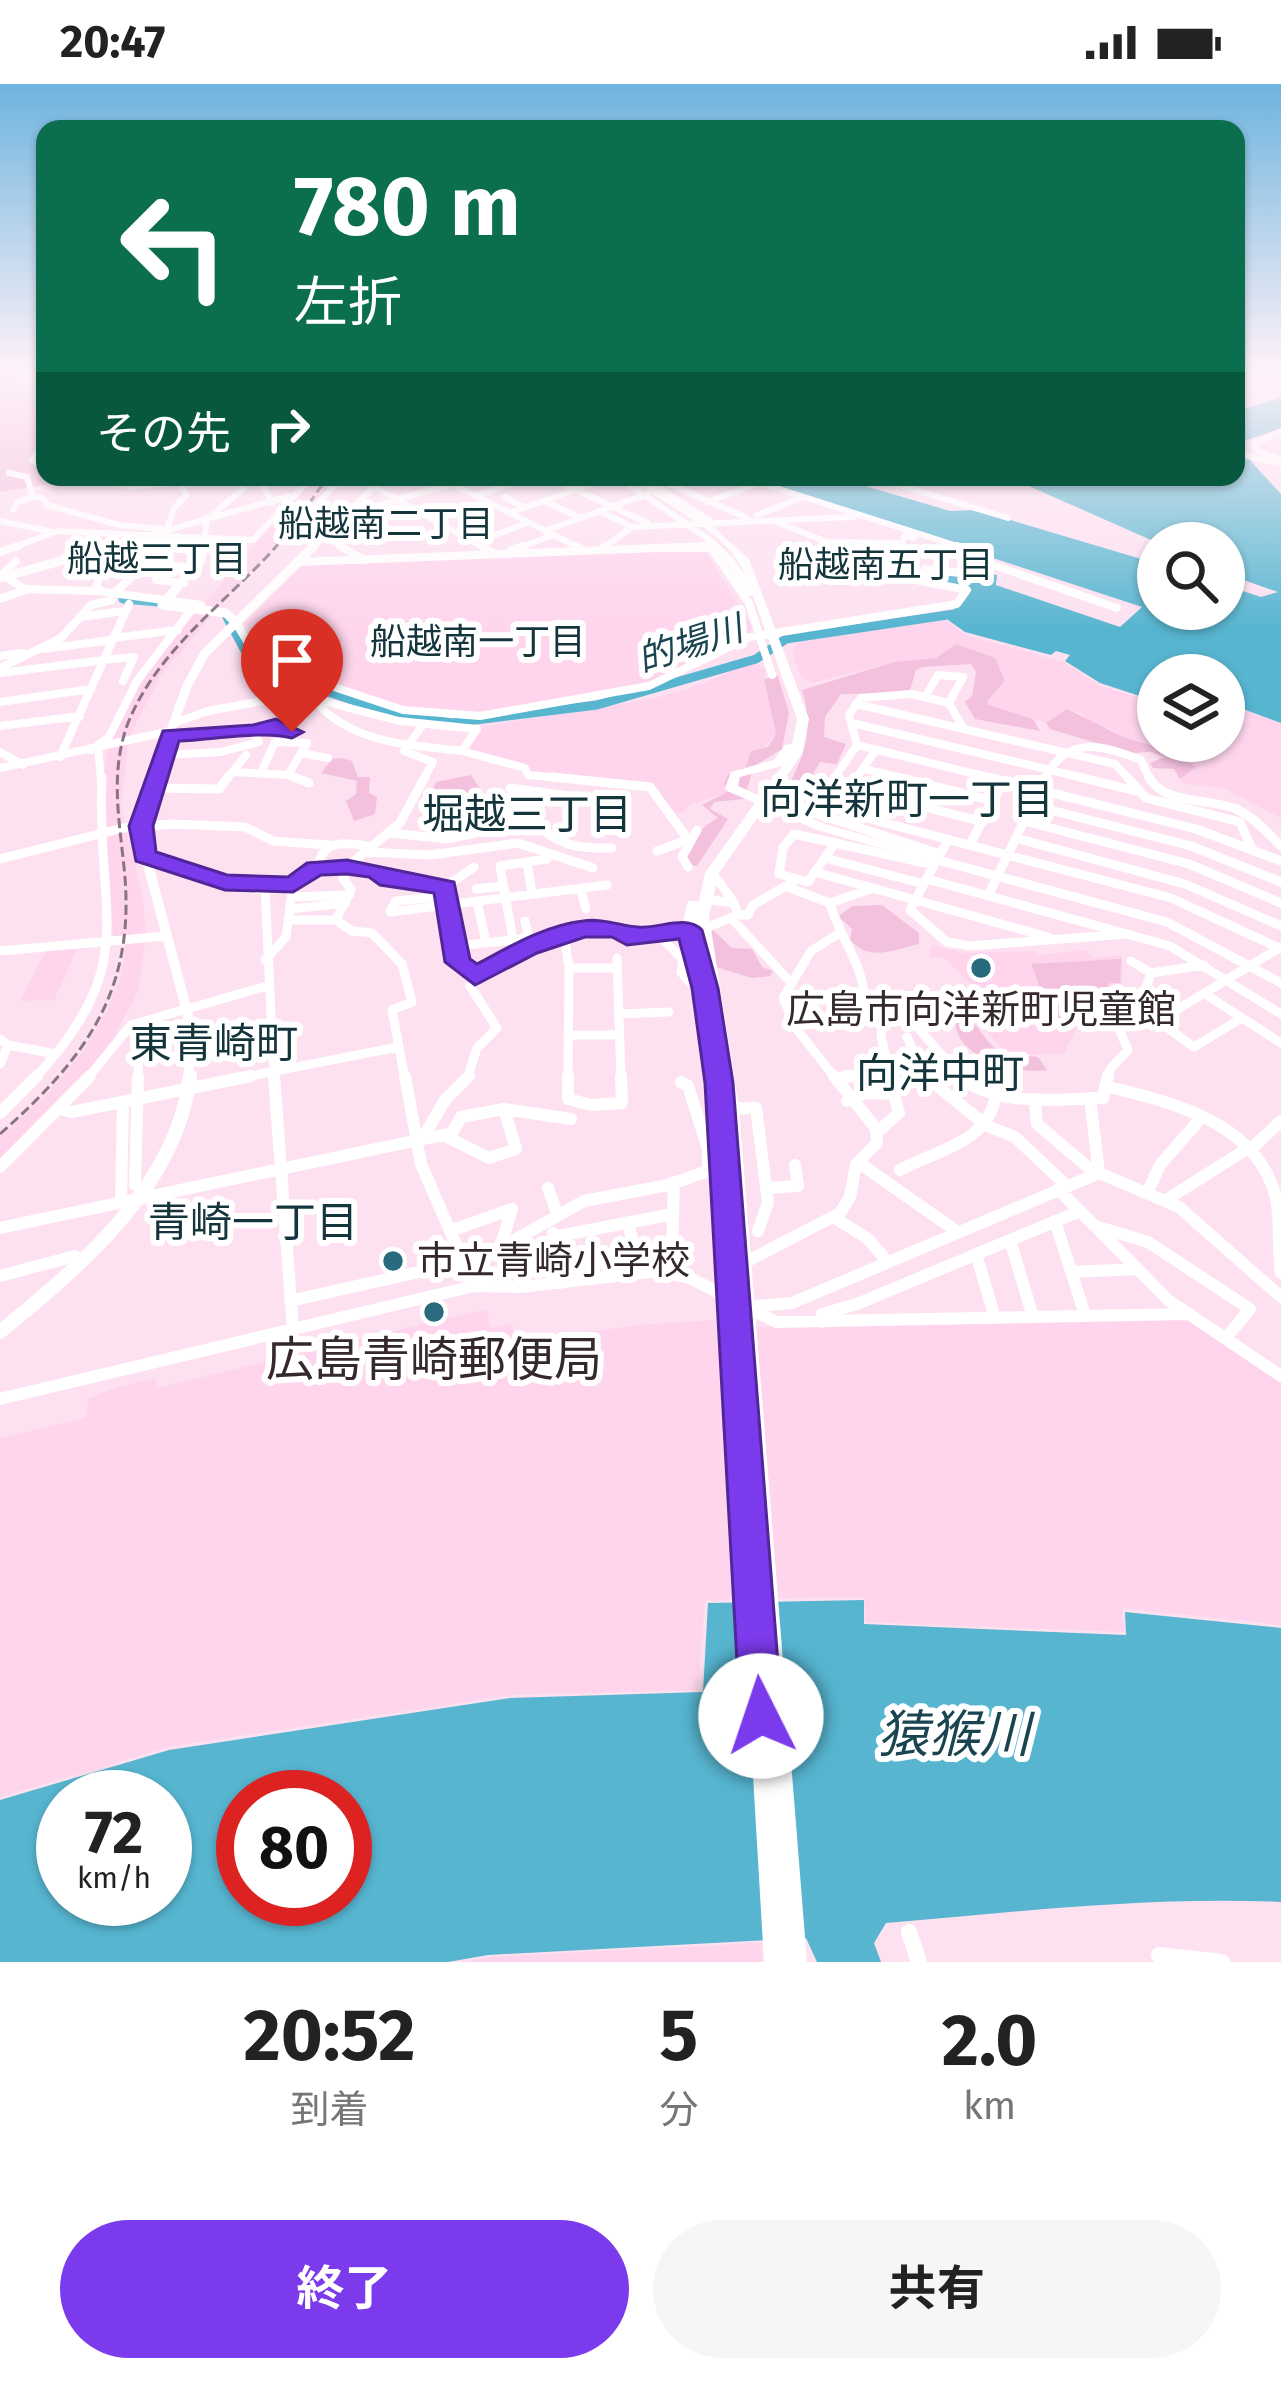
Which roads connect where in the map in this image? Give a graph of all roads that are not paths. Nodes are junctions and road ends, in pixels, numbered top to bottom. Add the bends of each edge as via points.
1 (1249, 456) edge
2 (1281, 462) edge
3 (9, 473) dead end
4 (128, 486) edge
5 (144, 486) edge
6 (184, 486) edge
7 (243, 486) edge
8 (253, 486) edge
9 (263, 486) edge
10 (271, 486) edge
11 (375, 486) joint
12 (430, 486) edge
13 (458, 486) edge
14 (504, 486) edge
15 (567, 486) edge
16 (591, 486) edge
17 (637, 486) edge
18 (640, 486) edge
19 (648, 486) edge
20 (668, 486) edge
21 (673, 486) edge
22 (750, 486) edge
23 (768, 486) edge
24 (902, 486) edge
25 (301, 487) joint
26 (332, 487) joint
27 (136, 488) joint
28 (575, 490) junction
29 (658, 490) junction
30 (239, 493) junction
31 (646, 494) junction
32 (291, 496) junction
33 (475, 496) junction
34 (33, 497) junction
35 (505, 497) dead end
36 (803, 497) junction
37 (398, 500) junction
38 (709, 501) junction
39 (271, 502) junction
40 (534, 503) junction
41 (781, 506) junction
42 (580, 507) dead end
43 (611, 507) junction
44 (280, 508) junction
45 (13, 510) dead end
46 (793, 510) dead end
47 (172, 512) junction
48 (596, 512) junction
49 (682, 512) junction
50 (348, 513) junction
51 (509, 513) junction
52 (864, 516) junction
53 (580, 518) junction
54 (1008, 518) dead end
55 (207, 519) junction
56 (749, 519) junction
57 (770, 519) junction
58 (0, 521) edge
59 (527, 523) junction
60 (700, 523) junction
61 (650, 525) junction
62 (140, 526) junction
63 (632, 527) junction
64 (53, 532) junction
65 (160, 532) junction
66 (549, 533) junction
67 (122, 535) junction
68 (325, 536) junction
69 (176, 539) junction
70 (937, 539) junction
71 (205, 540) junction
72 (708, 543) junction
73 (317, 544) junction
74 (10, 545) dead end
75 (341, 545) junction
76 (601, 549) junction
77 (142, 550) junction
78 (583, 550) junction
79 (0, 552) edge
80 (160, 553) junction
81 (496, 553) junction
82 (108, 554) junction
83 (72, 558) junction
84 (973, 558) junction
85 (364, 560) junction
86 (16, 561) dead end
87 (127, 561) junction
88 (298, 562) junction
89 (149, 563) junction
90 (172, 566) junction
91 (196, 568) junction
92 (102, 573) junction
93 (137, 574) junction
94 (2, 576) edge
95 (73, 576) dead end
96 (184, 583) junction
97 (28, 590) junction
98 (81, 591) junction
99 (756, 594) junction
100 (0, 599) edge
101 (122, 601) junction
102 (164, 603) junction
103 (196, 607) junction
104 (1117, 608) dead end
105 (77, 617) junction
106 (233, 626) junction
107 (178, 630) junction
108 (146, 634) junction
109 (112, 639) junction
110 (759, 639) junction
111 (0, 645) edge
112 (49, 648) junction
113 (26, 652) junction
114 (157, 655) junction
115 (0, 656) edge
116 (135, 657) junction
117 (103, 660) junction
118 (39, 668) junction
119 (0, 670) edge
120 (771, 673) dead end
121 (123, 681) junction
122 (137, 681) junction
123 (320, 683) junction
124 (93, 685) junction
125 (790, 686) junction
126 (305, 696) junction
127 (925, 697) junction
128 (125, 701) junction
129 (0, 702) edge
130 (950, 703) junction
131 (105, 704) dead end
132 (856, 704) junction
133 (80, 716) junction
134 (852, 723) junction
135 (796, 725) junction
136 (0, 726) edge
137 (422, 726) junction
138 (963, 728) junction
139 (172, 730) junction
140 (253, 732) junction
141 (292, 732) dead end
142 (857, 745) junction
143 (406, 746) junction
144 (94, 749) junction
145 (876, 750) junction
146 (462, 751) junction
147 (1059, 751) junction
148 (0, 752) edge
149 (301, 753) junction
150 (163, 755) junction
151 (246, 755) dead end
152 (60, 758) junction
153 (328, 758) dead end
154 (793, 760) junction
155 (23, 765) junction
156 (0, 768) edge
157 (864, 770) junction
158 (1048, 770) junction
159 (760, 771) junction
160 (233, 772) junction
161 (261, 773) junction
162 (288, 775) junction
163 (538, 776) junction
164 (1004, 781) junction
165 (309, 783) dead end
166 (931, 786) junction
167 (152, 788) junction
168 (510, 788) dead end
169 (852, 788) junction
170 (539, 790) junction
171 (1039, 790) junction
172 (1140, 791) junction
173 (576, 796) dead end
174 (994, 801) junction
175 (1162, 802) junction
176 (919, 805) junction
177 (1031, 805) junction
178 (832, 815) junction
179 (742, 817) junction
180 (1157, 819) junction
181 (1024, 821) junction
182 (983, 822) junction
183 (141, 826) junction
184 (391, 833) junction
185 (101, 834) junction
186 (1151, 834) junction
187 (543, 836) junction
188 (691, 836) junction
189 (1016, 838) junction
190 (836, 842) junction
191 (328, 844) junction
192 (970, 844) junction
193 (525, 845) junction
194 (1281, 846) edge
195 (612, 848) dead end
196 (728, 848) junction
197 (1251, 848) junction
198 (365, 849) junction
199 (657, 851) dead end
200 (1146, 852) junction
201 (1008, 855) junction
202 (144, 856) junction
203 (923, 856) junction
204 (550, 857) junction
205 (825, 858) junction
206 (0, 859) edge
207 (1281, 861) edge
208 (527, 862) junction
209 (347, 867) junction
210 (474, 867) dead end
211 (688, 867) dead end
212 (315, 868) junction
213 (593, 868) dead end
214 (1140, 869) junction
215 (814, 872) junction
216 (998, 876) junction
217 (926, 882) junction
218 (1281, 882) edge
219 (792, 883) junction
220 (608, 885) dead end
221 (265, 886) junction
222 (1132, 887) junction
223 (580, 888) junction
224 (874, 888) junction
225 (504, 892) junction
226 (532, 894) junction
227 (476, 895) junction
228 (447, 896) junction
229 (988, 896) junction
230 (348, 899) junction
231 (916, 899) junction
232 (708, 901) junction
233 (1099, 902) junction
234 (292, 903) junction
235 (830, 903) junction
236 (1281, 903) edge
237 (586, 909) dead end
238 (1125, 910) junction
239 (1252, 910) junction
240 (735, 913) junction
241 (336, 920) junction
242 (525, 921) dead end
243 (1091, 924) junction
244 (1236, 924) junction
245 (1281, 926) edge
246 (686, 928) junction
247 (619, 929) junction
248 (564, 934) junction
249 (658, 934) junction
250 (838, 934) junction
251 (1127, 934) junction
252 (166, 936) junction
253 (513, 940) junction
254 (1053, 940) junction
255 (109, 941) junction
256 (486, 943) junction
257 (457, 946) junction
258 (1280, 948) edge
259 (0, 951) edge
260 (265, 960) junction
261 (1131, 961) dead end
262 (700, 964) junction
263 (1204, 965) junction
264 (1252, 965) junction
265 (568, 968) junction
266 (1151, 973) junction
267 (475, 976) junction
268 (1227, 980) junction
269 (689, 982) dead end
270 (1281, 983) edge
271 (792, 984) junction
272 (267, 986) junction
273 (1204, 994) junction
274 (902, 1009) dead end
275 (185, 1010) junction
276 (669, 1012) dead end
277 (619, 1014) junction
278 (1281, 1014) edge
279 (1242, 1018) junction
280 (139, 1023) junction
281 (568, 1035) junction
282 (620, 1035) junction
283 (907, 1037) dead end
284 (4, 1042) edge
285 (1281, 1043) edge
286 (398, 1047) junction
287 (56, 1054) junction
288 (945, 1062) junction
289 (0, 1064) edge
290 (919, 1070) junction
291 (274, 1071) junction
292 (890, 1074) junction
293 (834, 1076) junction
294 (681, 1082) dead end
295 (1105, 1086) junction
296 (188, 1089) junction
297 (895, 1094) junction
298 (996, 1094) junction
299 (1090, 1098) junction
300 (130, 1101) junction
301 (847, 1101) junction
302 (1035, 1101) junction
303 (62, 1109) junction
304 (504, 1109) junction
305 (731, 1109) junction
306 (0, 1113) edge
307 (1201, 1118) junction
308 (571, 1119) dead end
309 (1281, 1121) edge
310 (987, 1126) junction
311 (878, 1131) junction
312 (1045, 1131) junction
313 (443, 1135) junction
314 (418, 1139) junction
315 (1025, 1145) junction
316 (1251, 1147) junction
317 (858, 1162) junction
318 (795, 1165) dead end
319 (1281, 1165) edge
320 (1264, 1166) junction
321 (0, 1167) edge
322 (280, 1168) junction
323 (900, 1170) dead end
324 (1097, 1173) junction
325 (674, 1182) junction
326 (1062, 1187) junction
327 (766, 1188) junction
328 (1148, 1188) junction
329 (548, 1189) dead end
330 (140, 1193) junction
331 (1166, 1200) junction
332 (121, 1202) junction
333 (1080, 1211) junction
334 (673, 1214) junction
335 (553, 1216) junction
336 (833, 1217) junction
337 (1055, 1221) junction
338 (628, 1222) junction
339 (1095, 1226) junction
340 (0, 1228) edge
341 (450, 1231) junction
342 (758, 1231) dead end
343 (956, 1231) junction
344 (553, 1237) junction
345 (1010, 1240) junction
346 (500, 1248) junction
347 (736, 1254) junction
348 (976, 1254) junction
349 (82, 1260) junction
350 (887, 1261) junction
351 (465, 1265) junction
352 (1138, 1269) junction
353 (1072, 1272) junction
354 (1281, 1273) edge
355 (0, 1276) edge
356 (842, 1281) junction
357 (561, 1283) junction
358 (474, 1286) junction
359 (1278, 1291) edge
360 (718, 1293) junction
361 (810, 1294) junction
362 (290, 1301) junction
363 (857, 1304) junction
364 (741, 1307) junction
365 (1187, 1314) junction
366 (1085, 1316) junction
367 (1033, 1317) junction
368 (822, 1318) junction
369 (995, 1318) junction
370 (293, 1329) junction
371 (0, 1332) edge
372 (1226, 1338) junction
373 (1281, 1376) edge
374 (0, 1399) edge
375 (909, 1932) dead end
376 (1160, 1954) dead end
377 (777, 1962) edge
378 (795, 1962) edge
379 (919, 1962) edge
380 (1222, 1962) edge

1 - 2 main road
3 - 34 street via 27,476
4 - 27 street
5 - 27 street
6 - 47 street
7 - 30 main road
8 - 30 street
9 - 39 street
10 - 32 street
11 - 37 street
11 - 50 main road
12 - 37 street
13 - 33 street
14 - 33 street
15 - 28 street
16 - 28 street
17 - 31 street
18 - 60 highway
19 - 29 street
20 - 29 street
21 - 38 street
22 - 38 street
23 - 36 street
24 - 54 street
25 - 26 street
25 - 32 street
26 - 68 street via 300,521
28 - 40 street
28 - 43 street
29 - 49 street
30 - 55 main road
31 - 43 street
31 - 49 street
32 - 39 street
32 - 44 street
33 - 51 street
34 - 45 street
34 - 67 street
35 - 40 street
36 - 41 street
36 - 52 street
37 - 50 street
37 - 81 street
38 - 49 street
38 - 56 street
39 - 44 street
39 - 55 street
40 - 51 street
40 - 53 street
41 - 46 street
41 - 56 street
42 - 48 street
43 - 48 street
43 - 61 street
44 - 71 street via 254,540
47 - 62 street
47 - 65 street
48 - 53 street
48 - 63 street
49 - 60 street
49 - 60 street
49 - 61 street
50 - 68 main road
51 - 59 street
52 - 57 street
52 - 70 street
53 - 66 street
55 - 65 main road
55 - 71 main road
56 - 57 street
56 - 60 street
57 - 70 street via 827,542
58 - 64 street
59 - 66 street
59 - 81 street via 479,541
60 - 61 street
60 - 72 street
60 - 99 highway via 738,559
61 - 63 street
62 - 65 street
62 - 67 street
63 - 76 street
64 - 67 street
64 - 79 street
65 - 67 main road
65 - 69 street
65 - 77 street
66 - 78 street
66 - 81 street
67 - 77 street
67 - 82 main road
68 - 73 main road
68 - 75 street
69 - 71 street
69 - 80 street
70 - 84 street via 974,551
71 - 91 main road
72 - 76 street
72 - 99 highway
72 - 110 street
73 - 75 street
73 - 88 main road
74 - 79 street
75 - 85 street
76 - 78 street
77 - 80 street
77 - 87 street
78 - 81 street
80 - 89 street
81 - 85 street
82 - 83 main road
82 - 87 street
82 - 92 street
83 - 94 main road
83 - 95 street
84 - 104 street
84 - 110 street via 960,573 926,568 920,581 967,590 957,604
85 - 88 street
86 - 94 street
87 - 89 street
87 - 93 street via 116,572
88 - 106 main road
89 - 90 street
89 - 93 street
90 - 91 street
90 - 96 street via 156,580
91 - 96 main road
92 - 98 street
92 - 101 street via 95,590
93 - 101 street
94 - 97 street
96 - 102 main road
97 - 98 street
97 - 100 street
98 - 101 street
99 - 125 highway
101 - 102 street
101 - 105 street
101 - 105 street via 100,599
101 - 109 street
102 - 103 main road
103 - 106 main road via 223,612
103 - 107 street
105 - 113 street via 67,633
106 - 123 street via 260,660
106 - 139 main road via 196,665
107 - 108 street
107 - 114 street
108 - 109 street
108 - 116 street
109 - 112 street
109 - 117 street
110 - 120 street
110 - 123 street via 676,676 484,716 403,710
111 - 113 street
112 - 113 street
112 - 118 street
113 - 115 street
113 - 119 street
114 - 116 street
114 - 122 street
116 - 117 street
116 - 121 street
117 - 118 street
117 - 124 street
118 - 119 street
121 - 122 street
121 - 124 street
122 - 128 street
123 - 126 street
124 - 129 street
124 - 133 street
125 - 135 highway
125 - 154 highway via 803,724
126 - 137 street
126 - 139 street via 208,711
126 - 143 street via 367,738
127 - 130 street
127 - 130 street via 938,675 959,674
127 - 132 street
128 - 131 street
128 - 144 street via 109,737
130 - 138 street
132 - 134 street
132 - 138 street
133 - 136 street
133 - 152 street
134 - 142 street
134 - 158 street
135 - 159 highway via 782,760
135 - 179 highway via 783,765
137 - 143 street
137 - 146 street via 477,729
138 - 147 street
139 - 140 street
139 - 144 street
139 - 150 main road
140 - 141 street
140 - 150 street via 259,742 242,748
142 - 145 street
142 - 178 street via 811,812
143 - 146 street
143 - 184 street via 406,753 433,762
144 - 152 street
144 - 185 street
145 - 157 street
145 - 164 street
146 - 163 street
147 - 158 street
147 - 172 street via 1115,764
147 - 194 street via 1079,744 1133,756 1162,792 1234,808
148 - 155 street
149 - 153 street
149 - 161 street via 308,743 278,741
149 - 162 street
150 - 167 main road
151 - 160 street
152 - 155 street
154 - 196 highway
154 - 203 highway via 774,793 779,807
155 - 156 street
157 - 166 street
157 - 169 street
158 - 171 street
158 - 172 street
159 - 179 highway via 762,786
159 - 203 highway via 738,773 730,780 734,790
160 - 161 street
160 - 167 street via 214,790
161 - 162 street
162 - 165 street
163 - 170 street
163 - 188 street via 650,787
164 - 171 street
164 - 174 street
166 - 174 street
166 - 176 street
167 - 183 main road
168 - 170 street
169 - 176 street
169 - 178 street
170 - 173 street
171 - 177 street
171 - 180 street
172 - 175 street
174 - 182 street
175 - 180 street
175 - 197 street via 1240,822
176 - 182 street
177 - 181 street
177 - 186 street
178 - 192 street
179 - 232 highway via 707,865
180 - 186 street
180 - 197 street
181 - 189 street
181 - 200 street
182 - 192 street
183 - 185 street
183 - 191 street via 245,827 273,842
183 - 202 main road
184 - 187 street via 447,839 532,821
184 - 198 street
185 - 206 street
185 - 255 street
186 - 200 street
186 - 218 street
187 - 193 street
187 - 195 street
188 - 199 street
188 - 211 street via 682,857
189 - 201 street
189 - 214 street
190 - 205 street
190 - 217 street via 934,866
190 - 219 street via 794,834 779,874
191 - 198 street
191 - 212 street
192 - 201 street
193 - 198 street via 430,855
193 - 204 street
196 - 203 highway via 749,826 779,819
196 - 232 highway
197 - 207 street
198 - 209 street
200 - 214 street
200 - 236 street
201 - 216 street
201 - 222 street
202 - 221 street via 206,879
202 - 252 main road
203 - 216 street
204 - 208 street
204 - 213 street
205 - 215 street
205 - 217 street
208 - 225 street via 500,866
208 - 226 street
209 - 212 street
209 - 228 street
209 - 230 street
210 - 228 street
212 - 234 street
214 - 222 street
214 - 239 street
215 - 219 street via 808,882
215 - 224 street
216 - 229 street
216 - 233 street
217 - 229 street
217 - 231 street
219 - 235 street
219 - 240 street via 748,914
220 - 223 street
221 - 234 street
221 - 260 street
222 - 238 street
222 - 244 street
223 - 226 street
223 - 237 street
224 - 231 street
224 - 235 street
225 - 226 street
225 - 227 street
225 - 253 street
227 - 228 street
227 - 256 street
228 - 228 street via 396,901 390,912
228 - 257 street
229 - 243 street
230 - 234 street
230 - 241 street
231 - 254 street
231 - 254 street via 910,910 947,942
232 - 240 street
232 - 240 street
232 - 240 street
232 - 246 street
232 - 246 highway via 689,910
232 - 262 highway
232 - 305 highway
233 - 238 street
233 - 243 street
234 - 241 street
234 - 260 street via 278,953
235 - 250 street
238 - 264 street via 1191,932
239 - 244 street
239 - 245 street
240 - 271 street
241 - 286 street via 372,933 401,964 412,1002 392,1010
242 - 253 street via 528,935
243 - 251 street
244 - 258 street
246 - 247 street
246 - 249 street
246 - 262 highway
247 - 248 street
247 - 249 street via 627,937
248 - 265 street
248 - 267 street
249 - 269 street via 683,960
250 - 271 street via 806,954
250 - 292 street via 856,958 864,1007 886,1005 880,1037
251 - 254 street
251 - 263 street
252 - 255 street
252 - 275 main road
253 - 256 street
255 - 259 street
255 - 287 street via 92,998
256 - 257 street
257 - 267 street via 458,962
258 - 264 street
260 - 272 street
261 - 266 street
262 - 347 highway
263 - 266 street
263 - 268 street
264 - 268 street
264 - 270 street
265 - 277 street via 617,963
265 - 281 street
266 - 295 street via 1114,1017 1128,1050
267 - 314 street via 473,994 496,1028 477,1048 464,1088 445,1100
268 - 273 street
268 - 278 street
271 - 293 street via 783,998 788,1016
272 - 275 street
272 - 291 street
273 - 279 street
273 - 279 street via 1158,1021 1194,1047
274 - 288 street
275 - 280 street
275 - 296 main road
276 - 277 street
277 - 282 street
279 - 285 street
280 - 300 street
280 - 303 street via 124,1029
281 - 282 street
281 - 282 street via 568,1099 591,1105 622,1103
283 - 290 street
284 - 287 street
284 - 289 street
286 - 291 street
286 - 314 street
287 - 306 street
288 - 290 street
288 - 298 street
290 - 292 street
290 - 310 street
291 - 296 street
291 - 322 street
292 - 293 street
292 - 297 street
293 - 301 street
294 - 325 street via 711,1156 708,1171
295 - 299 street via 1103,1098
295 - 307 street
296 - 300 street
296 - 330 main road via 174,1134
297 - 301 street
297 - 311 street via 899,1113
298 - 302 street
298 - 310 street
299 - 302 street
299 - 324 street
300 - 303 street
300 - 330 street
300 - 332 street
301 - 311 street
302 - 312 street
303 - 321 street
304 - 308 street
304 - 313 street via 461,1117
304 - 313 street via 516,1149 489,1158
305 - 327 street via 756,1108
305 - 347 highway
307 - 316 street
307 - 328 street
309 - 316 street
310 - 315 street
310 - 323 street
311 - 317 street
312 - 315 street
312 - 324 street
313 - 314 street
314 - 322 street
314 - 341 street
315 - 326 street
316 - 320 street
316 - 331 street
317 - 336 street via 850,1197
317 - 343 street
318 - 327 street via 798,1186
319 - 320 street
320 - 354 street via 1277,1202
322 - 330 street
322 - 362 street
324 - 326 street
324 - 328 street
325 - 334 street
325 - 335 street via 606,1193
326 - 333 street
326 - 343 street
327 - 342 street
328 - 331 street
329 - 335 street
330 - 332 street
330 - 349 main road
331 - 359 street
332 - 340 street
333 - 337 street
333 - 339 street
334 - 338 street
334 - 338 street via 672,1249 634,1248
335 - 344 street
335 - 346 street
336 - 350 street
336 - 360 street via 740,1265
337 - 345 street
337 - 353 street
338 - 344 street
339 - 352 street
339 - 372 street via 1148,1242 1250,1309
341 - 346 street via 512,1209
341 - 351 street
343 - 350 street
344 - 357 street
345 - 348 street
345 - 367 street
346 - 351 street
347 - 377 highway
347 - 378 highway
348 - 363 street
348 - 369 street
349 - 355 street
349 - 371 main road
350 - 356 street
351 - 358 street
351 - 362 street
352 - 353 street
352 - 365 street
353 - 366 street
356 - 361 street
356 - 363 street
357 - 358 street
357 - 360 street via 662,1271
358 - 370 street
360 - 364 street
361 - 364 street
361 - 368 street
362 - 370 street
363 - 368 street
364 - 368 street via 776,1322
365 - 366 street
365 - 372 street
366 - 367 street
367 - 369 street
368 - 369 street
370 - 374 street
372 - 373 street
375 - 379 street
376 - 380 street

